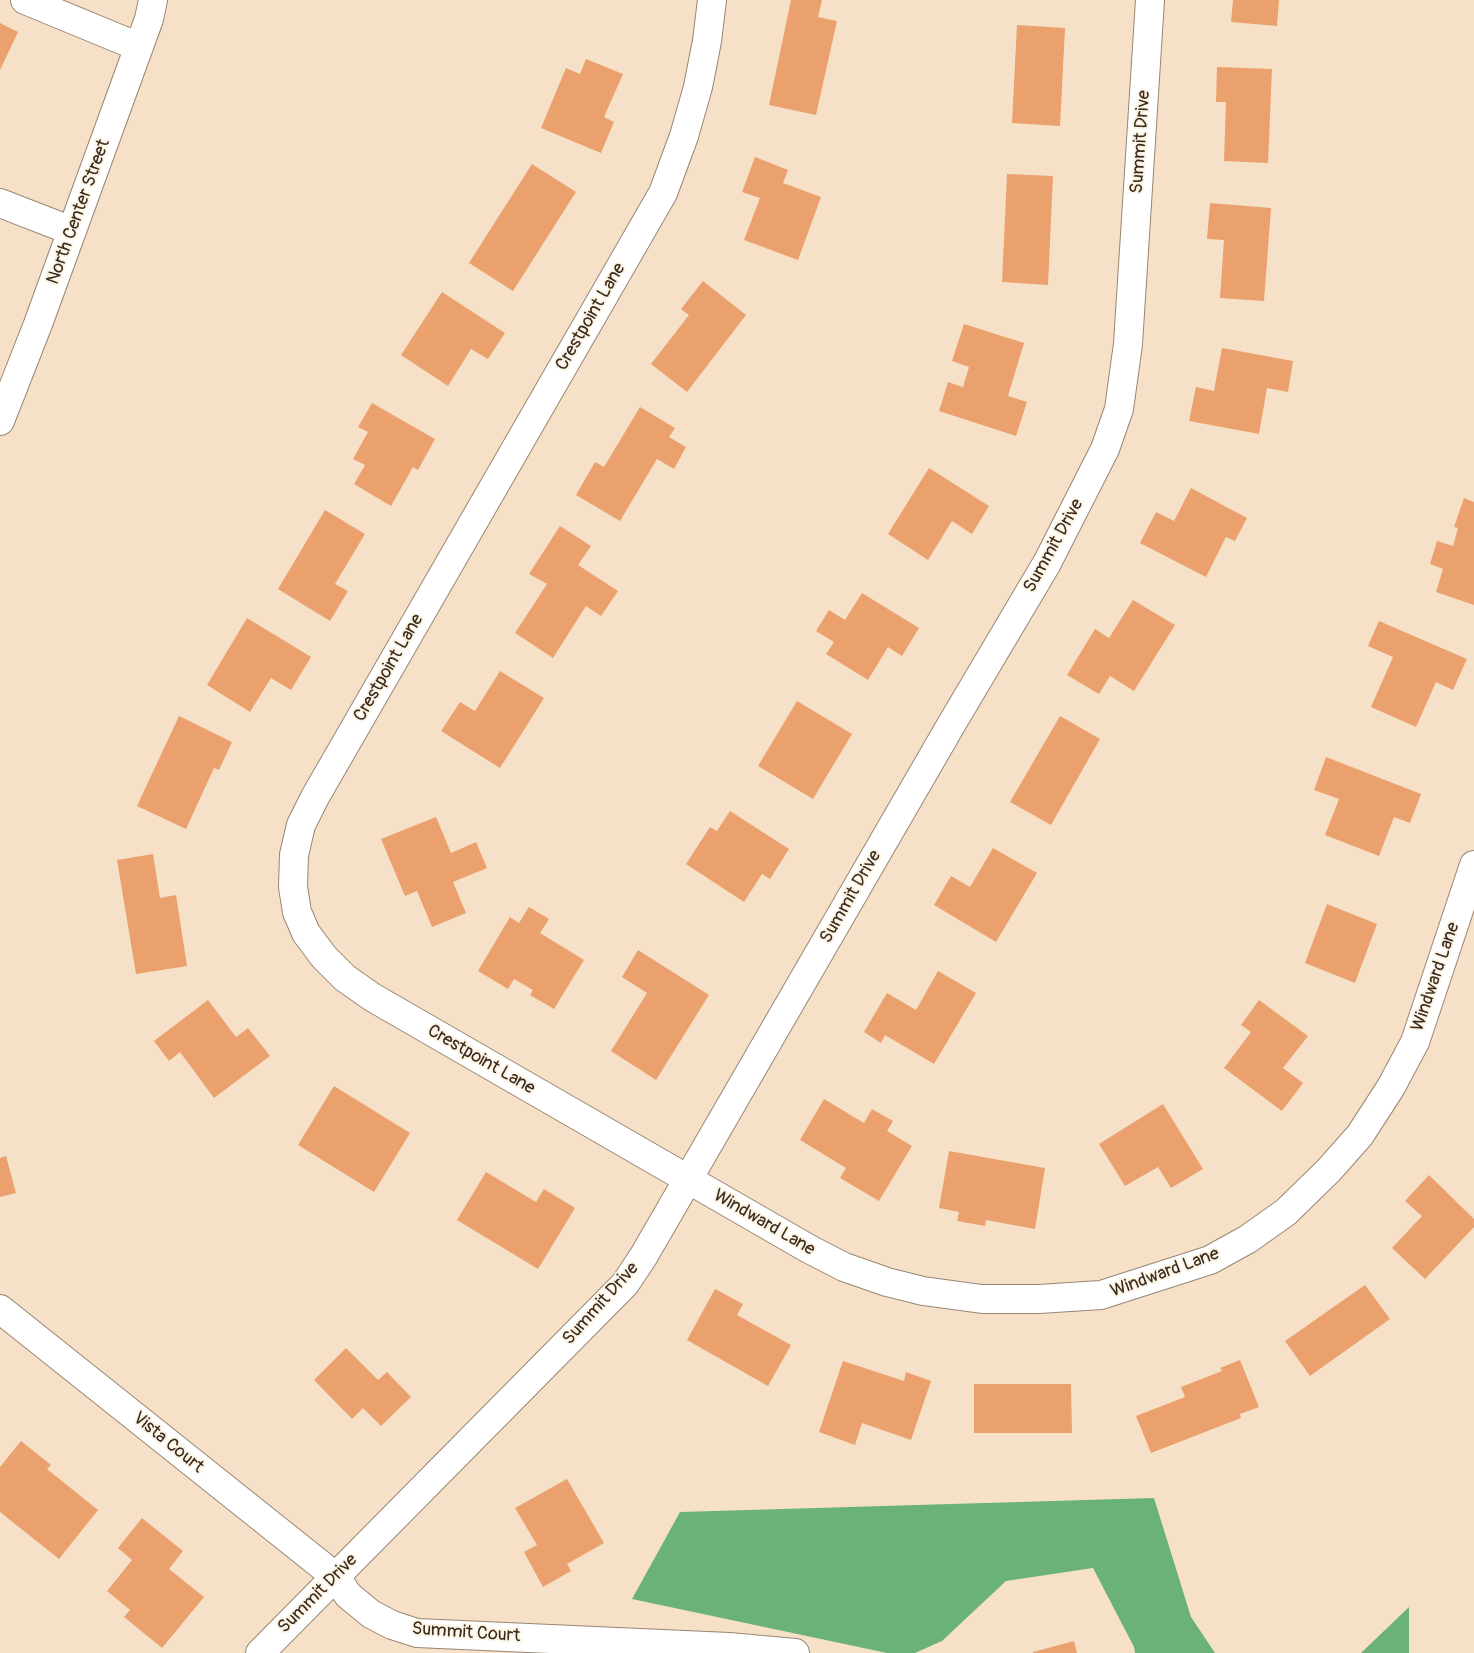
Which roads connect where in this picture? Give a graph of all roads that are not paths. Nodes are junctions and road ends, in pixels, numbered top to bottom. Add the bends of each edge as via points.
1 (26, 0) edge
2 (153, 0) edge
3 (712, 0) edge
4 (1150, 0) edge
5 (139, 47) junction
6 (0, 203) edge
7 (72, 231) junction
8 (0, 421) edge
9 (1474, 865) edge
10 (688, 1179) junction
11 (0, 1309) edge
12 (336, 1577) junction
13 (260, 1653) edge
14 (795, 1653) edge

1 - 5 street
2 - 5 street, North Center Street
3 - 10 street, Crestpoint Lane via 698,87 663,193 315,797 302,825 294,855 293,887 297,912 306,933 345,978 372,997
4 - 10 street, Summit Drive via 1128,344 1119,409 1105,449 1046,563
5 - 7 street, North Center Street
6 - 7 street
7 - 8 street, North Center Street
9 - 10 street, Windward Lane via 1415,1042 1360,1134 1286,1212 1248,1239 1210,1260 1101,1295 982,1299 923,1291 844,1267
10 - 12 street, Summit Drive via 625,1284
11 - 12 street, Vista Court
12 - 13 street, Summit Drive
12 - 14 street, Summit Court via 348,1595 371,1614 392,1625 417,1632

